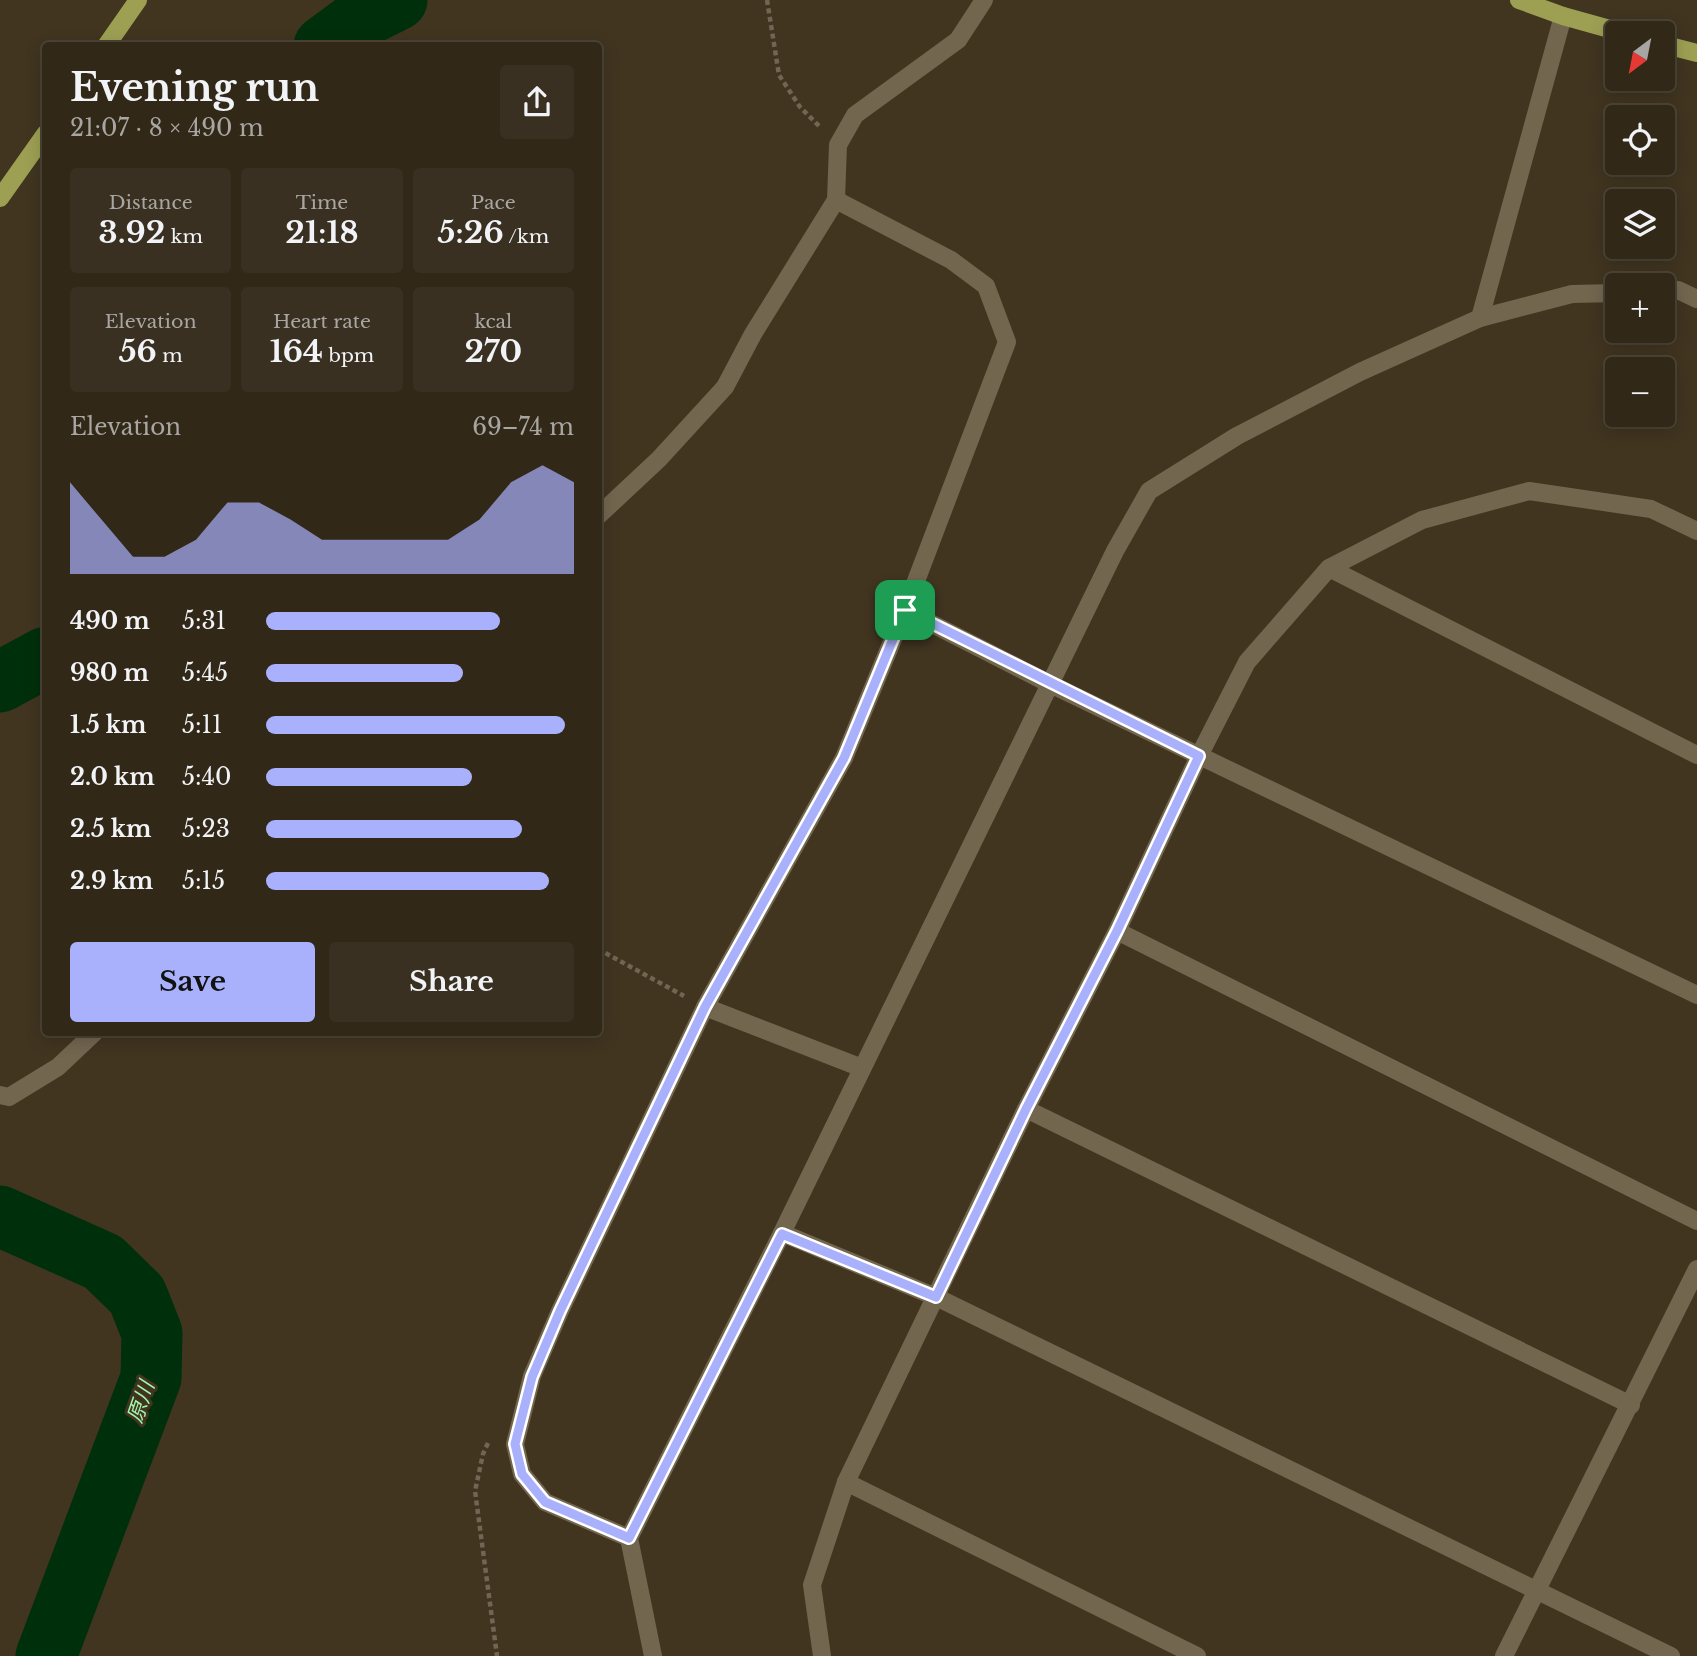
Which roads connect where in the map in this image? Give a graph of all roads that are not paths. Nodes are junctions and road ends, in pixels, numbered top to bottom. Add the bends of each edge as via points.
1 (138, 0) edge
2 (985, 0) edge
3 (1519, 0) edge
4 (1563, 16) junction
5 (1605, 28) edge
6 (109, 42) edge
7 (1675, 47) edge
8 (1697, 53) edge
9 (42, 139) edge
10 (0, 198) edge
11 (836, 200) junction
12 (1675, 290) edge
13 (1605, 294) edge
14 (1697, 299) edge
15 (1480, 318) junction
16 (602, 512) edge
17 (1697, 531) edge
18 (1329, 568) junction
19 (905, 610) junction
20 (1050, 684) junction
21 (1697, 755) edge
22 (1199, 756) junction
23 (1117, 931) junction
24 (1697, 995) edge
25 (705, 1007) junction
26 (91, 1036) edge
27 (862, 1068) junction
28 (0, 1095) edge
29 (1026, 1109) junction
30 (1697, 1221) edge
31 (782, 1234) junction
32 (1697, 1269) edge
33 (936, 1297) junction
34 (1631, 1405) junction
35 (846, 1482) junction
36 (629, 1538) junction
37 (1536, 1589) junction
38 (653, 1656) edge
39 (822, 1656) edge
40 (1197, 1656) edge
41 (1504, 1656) edge
42 (1671, 1656) edge

1 - 6 main road
2 - 11 street via 958,40 855,115 838,145
3 - 4 main road
4 - 5 main road
4 - 15 street
7 - 8 main road
9 - 10 main road
11 - 16 street via 724,387 659,460
11 - 19 street via 951,260 986,286 1007,342
12 - 14 street
13 - 15 street via 1572,295
15 - 20 street via 1360,372 1237,436 1149,491
17 - 18 street via 1651,509 1528,491 1422,520
18 - 21 street
18 - 22 street via 1247,662
19 - 20 street
19 - 25 street via 844,758
20 - 22 street
20 - 27 street
22 - 23 street
22 - 24 street
23 - 29 street
23 - 30 street
25 - 27 street
25 - 36 street via 560,1311 532,1377 515,1444 522,1474 545,1502
26 - 28 street via 58,1067 9,1097
27 - 31 street
29 - 33 street
29 - 34 street
31 - 33 street
31 - 36 street
32 - 34 street
33 - 35 street
33 - 37 street
34 - 37 street
35 - 39 street via 812,1586
35 - 40 street
36 - 38 street
37 - 41 street
37 - 42 street

